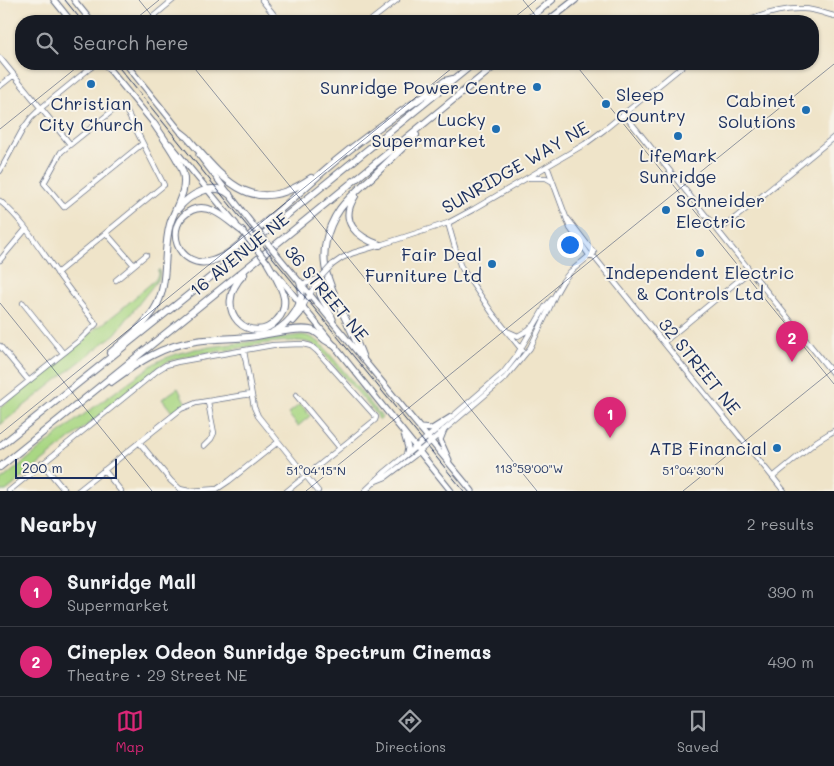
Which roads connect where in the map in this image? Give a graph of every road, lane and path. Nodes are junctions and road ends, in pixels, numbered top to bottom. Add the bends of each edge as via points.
1 (54, 0) edge
2 (74, 0) edge
3 (174, 0) edge
4 (262, 0) edge
5 (397, 0) edge
6 (552, 0) edge
7 (575, 0) edge
8 (66, 15) edge
9 (86, 15) edge
10 (155, 15) edge
11 (275, 15) edge
12 (378, 15) edge
13 (533, 15) edge
14 (556, 15) edge
15 (765, 15) edge
16 (834, 16) edge
17 (0, 58) edge
18 (87, 70) edge
19 (110, 70) edge
20 (131, 70) edge
21 (465, 70) edge
22 (490, 70) edge
23 (678, 70) edge
24 (14, 75) junction
25 (454, 79) junction
26 (0, 86) edge
27 (458, 96) junction
28 (41, 108) junction
29 (624, 114) junction
30 (154, 124) junction
31 (182, 133) junction
32 (834, 137) edge
33 (70, 144) junction
34 (142, 144) junction
35 (547, 166) junction
36 (327, 168) junction
37 (0, 171) edge
38 (528, 178) junction
39 (553, 183) junction
40 (361, 187) junction
41 (208, 190) junction
42 (229, 194) junction
43 (0, 201) edge
44 (172, 219) junction
45 (448, 223) junction
46 (26, 229) junction
47 (242, 231) junction
48 (719, 231) junction
49 (106, 233) junction
50 (380, 245) junction
51 (269, 250) junction
52 (146, 255) dead end
53 (593, 255) junction
54 (0, 260) edge
55 (267, 262) junction
56 (134, 265) junction
57 (750, 271) junction
58 (57, 273) junction
59 (320, 278) junction
60 (116, 280) dead end
61 (301, 283) junction
62 (310, 294) junction
63 (555, 295) junction
64 (23, 303) dead end
65 (301, 304) junction
66 (334, 322) junction
67 (536, 322) junction
68 (506, 330) junction
69 (273, 334) junction
70 (264, 335) junction
71 (664, 342) junction
72 (0, 346) edge
73 (335, 346) junction
74 (521, 348) junction
75 (244, 351) junction
76 (63, 353) junction
77 (526, 354) junction
78 (363, 358) junction
79 (834, 375) edge
80 (82, 380) junction
81 (29, 381) junction
82 (251, 394) junction
83 (296, 395) dead end
84 (208, 402) junction
85 (0, 404) edge
86 (77, 405) junction
87 (451, 417) junction
88 (420, 428) junction
89 (444, 430) junction
90 (403, 431) junction
91 (834, 432) edge
92 (430, 439) junction
93 (139, 442) junction
94 (278, 442) junction
95 (0, 446) edge
96 (204, 446) dead end
97 (340, 448) junction
98 (417, 449) junction
99 (407, 454) junction
100 (42, 463) junction
101 (0, 467) edge
102 (452, 467) junction
103 (104, 470) junction
104 (306, 476) junction
105 (773, 477) junction
106 (376, 481) junction
107 (9, 491) edge
108 (66, 491) edge
109 (78, 491) edge
110 (121, 491) edge
111 (287, 491) edge
112 (318, 491) edge
113 (364, 491) edge
114 (451, 491) edge
115 (472, 491) edge
116 (784, 491) edge

1 - 8 main road
2 - 9 main road
3 - 10 street
4 - 11 street
5 - 12 street
6 - 13 highway
7 - 14 highway
15 - 16 street via 804,8
17 - 24 street
18 - 28 street
19 - 30 main road, 36 STREET NE
20 - 31 main road, 36 STREET NE
21 - 25 highway, 16 AVENUE NE
22 - 27 highway, 16 AVENUE NE
23 - 29 street, SUNRIDGE WAY NE
24 - 26 street
24 - 28 street
25 - 36 highway via 439,85
25 - 80 highway, 16 AVENUE NE
27 - 40 highway
27 - 51 highway, 16 AVENUE NE
28 - 33 street
28 - 37 street via 31,118
29 - 35 street, SUNRIDGE WAY NE via 585,144
29 - 48 street
30 - 41 main road, 36 STREET NE
30 - 44 highway via 184,174 183,192
31 - 36 highway via 219,173 248,193 281,193 301,185
31 - 42 main road, 36 STREET NE
32 - 48 street
33 - 34 street via 122,106
33 - 34 street via 60,152 44,183 64,207
34 - 49 street via 164,185
35 - 38 street, SUNRIDGE WAY NE
35 - 39 street, 32 STREET NE
36 - 47 highway via 222,257 207,262 193,261 181,252 176,239 182,218 198,208 216,212
38 - 39 street via 546,178
38 - 45 street, SUNRIDGE WAY NE
39 - 53 street, 32 STREET NE via 566,216
40 - 50 highway via 350,206 350,223 360,236
40 - 78 highway via 333,220 324,260 334,294
41 - 42 highway via 218,189
41 - 44 highway via 186,200
41 - 47 main road, 36 STREET NE
42 - 61 main road, 36 STREET NE, bridge
43 - 46 street
44 - 80 highway via 161,293 154,310 87,371
45 - 50 street, SUNRIDGE WAY NE
45 - 68 street via 460,265
46 - 54 street
46 - 58 street
47 - 55 main road, 36 STREET NE, bridge
48 - 57 street
49 - 56 street
49 - 58 street
50 - 59 street, SUNRIDGE WAY NE, bridge via 342,258
51 - 55 highway via 242,276 231,294 232,312 248,328 267,327 279,318 283,310 282,294
51 - 86 highway, 16 AVENUE NE
52 - 56 street
53 - 63 street via 570,272
53 - 71 street, 32 STREET NE
55 - 65 main road, 36 STREET NE
56 - 60 street
57 - 71 street
57 - 79 street
58 - 76 street via 96,324
59 - 61 main road
59 - 62 street, SUNRIDGE WAY NE
59 - 66 main road via 320,295
61 - 62 main road, 36 STREET NE
61 - 65 highway
62 - 65 street, SUNRIDGE WAY NE
62 - 66 main road, 36 STREET NE
63 - 67 street
63 - 77 street
64 - 76 street
65 - 69 highway via 300,313
65 - 70 highway via 287,322
65 - 73 main road, 36 STREET NE
66 - 78 main road, 36 STREET NE
67 - 68 street via 518,336
67 - 74 street
68 - 74 street
69 - 70 highway
69 - 73 highway via 310,330
70 - 86 highway via 195,341 168,348
71 - 105 street, 32 STREET NE
72 - 81 street
73 - 90 main road, 36 STREET NE
74 - 77 street
74 - 87 street via 503,373
75 - 82 street
75 - 97 street via 273,345 303,344 317,351 376,417
75 - 100 street via 166,365
76 - 81 street
77 - 89 street via 500,383
78 - 88 main road, 36 STREET NE
80 - 95 highway, 16 AVENUE NE
81 - 85 street
82 - 84 street
82 - 94 street via 258,416
83 - 97 street
84 - 93 street via 181,409
84 - 96 street via 214,432
86 - 101 highway, 16 AVENUE NE
87 - 88 main road via 432,429
87 - 92 street
88 - 92 main road, 36 STREET NE
89 - 92 street
89 - 102 main road via 440,440
90 - 98 main road, 36 STREET NE
90 - 99 main road
91 - 105 street via 817,441
92 - 98 street
92 - 102 main road, 36 STREET NE
93 - 94 street via 171,481 188,491 217,489
93 - 103 street
94 - 104 street
97 - 104 street
98 - 99 street
98 - 106 street via 386,477
98 - 114 main road, 36 STREET NE
99 - 106 street
100 - 107 street
100 - 108 street
102 - 115 main road, 36 STREET NE
103 - 109 street
103 - 110 street
104 - 111 street
104 - 112 street
105 - 116 street, 32 STREET NE
106 - 113 street

